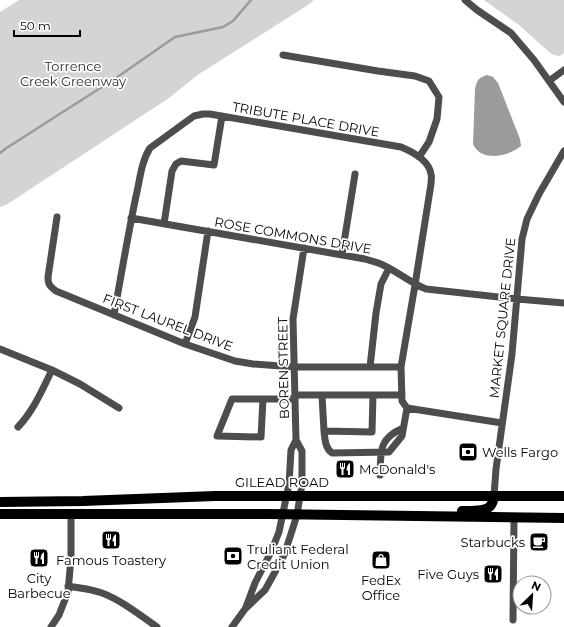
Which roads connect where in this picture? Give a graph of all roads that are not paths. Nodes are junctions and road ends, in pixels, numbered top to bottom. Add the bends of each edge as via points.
1 (466, 0) edge
2 (283, 55) dead end
3 (564, 70) edge
4 (549, 81) junction
5 (564, 102) edge
6 (222, 116) junction
7 (564, 151) edge
8 (419, 156) junction
9 (355, 174) dead end
10 (57, 216) dead end
11 (131, 218) junction
12 (164, 224) junction
13 (208, 232) junction
14 (304, 248) junction
15 (342, 255) junction
16 (388, 268) junction
17 (416, 285) junction
18 (517, 299) junction
19 (564, 302) edge
20 (114, 315) junction
21 (185, 344) junction
22 (0, 349) edge
23 (294, 367) junction
24 (370, 367) junction
25 (401, 367) junction
26 (52, 370) junction
27 (373, 395) junction
28 (402, 395) junction
29 (322, 396) junction
30 (295, 397) junction
31 (263, 399) junction
32 (119, 408) dead end
33 (407, 408) junction
34 (502, 423) junction
35 (18, 426) dead end
36 (324, 431) junction
37 (296, 440) junction
38 (380, 453) junction
39 (380, 475) dead end
40 (287, 496) junction
41 (300, 496) junction
42 (494, 496) junction
43 (564, 496) edge
44 (0, 502) edge
45 (0, 514) edge
46 (72, 514) junction
47 (283, 514) junction
48 (297, 515) junction
49 (416, 516) junction
50 (514, 518) junction
51 (564, 518) edge
52 (68, 586) junction
53 (245, 609) junction
54 (513, 620) dead end
55 (52, 627) edge
56 (157, 627) edge
57 (232, 627) edge

1 - 4 street via 476,10 512,33
2 - 8 street via 415,76 429,81 439,97 437,119 429,142
3 - 4 street
4 - 5 street
6 - 8 street, TRIBUTE PLACE DRIVE via 401,147
6 - 11 street, TRIBUTE PLACE DRIVE via 194,116 150,148 143,163
6 - 12 street via 214,165 181,161 172,171
7 - 18 street, MARKET SQUARE DRIVE via 528,219 522,239
8 - 17 street, TRIBUTE PLACE DRIVE via 432,174
9 - 15 street
10 - 20 street, FIRST LAUREL DRIVE via 48,284 56,291
11 - 12 street, ROSE COMMONS DRIVE
11 - 20 street, TRIBUTE PLACE DRIVE
12 - 13 street, ROSE COMMONS DRIVE
13 - 14 street, ROSE COMMONS DRIVE
13 - 21 street via 195,317
14 - 15 street, ROSE COMMONS DRIVE
14 - 23 street, BOREN STREET via 293,319
15 - 16 street, ROSE COMMONS DRIVE via 365,258
16 - 17 street, ROSE COMMONS DRIVE
16 - 24 street via 381,284
17 - 18 street, ROSE COMMONS DRIVE via 426,289
17 - 25 street, TRIBUTE PLACE DRIVE
18 - 19 street, ROSE COMMONS DRIVE
18 - 34 street, MARKET SQUARE DRIVE
20 - 21 street, FIRST LAUREL DRIVE
21 - 23 street, FIRST LAUREL DRIVE via 235,361
22 - 26 street
23 - 24 street, FIRST LAUREL DRIVE
23 - 30 street, BOREN STREET
24 - 25 street, FIRST LAUREL DRIVE
25 - 28 street, TRIBUTE PLACE DRIVE
26 - 32 street
26 - 35 street via 36,403
27 - 28 street
27 - 29 street
27 - 36 street via 372,432
28 - 33 street, TRIBUTE PLACE DRIVE via 402,401
29 - 30 street
29 - 36 street
30 - 31 street
30 - 37 street, BOREN STREET
31 - 31 street via 232,398 217,436 261,437
33 - 34 street
33 - 38 street via 403,428 387,438
34 - 42 street, MARKET SQUARE DRIVE
36 - 38 street via 326,445 332,453
37 - 40 street, BOREN STREET via 291,450
37 - 41 street, BOREN STREET via 302,452
38 - 39 street
40 - 41 main road, GILEAD ROAD
40 - 44 main road, GILEAD ROAD
40 - 47 street, BOREN STREET
41 - 42 main road, GILEAD ROAD
41 - 48 street, BOREN STREET
42 - 43 main road, GILEAD ROAD
42 - 49 main road via 488,508
45 - 46 main road
46 - 47 main road
46 - 52 street
47 - 48 main road
47 - 53 street, BOREN STREET via 279,532
48 - 49 main road
48 - 53 street, BOREN STREET via 284,555 275,572 265,590
49 - 50 main road
50 - 51 main road
50 - 54 street
52 - 55 street via 68,592
52 - 56 street via 102,593 124,604
53 - 57 street, BOREN STREET

